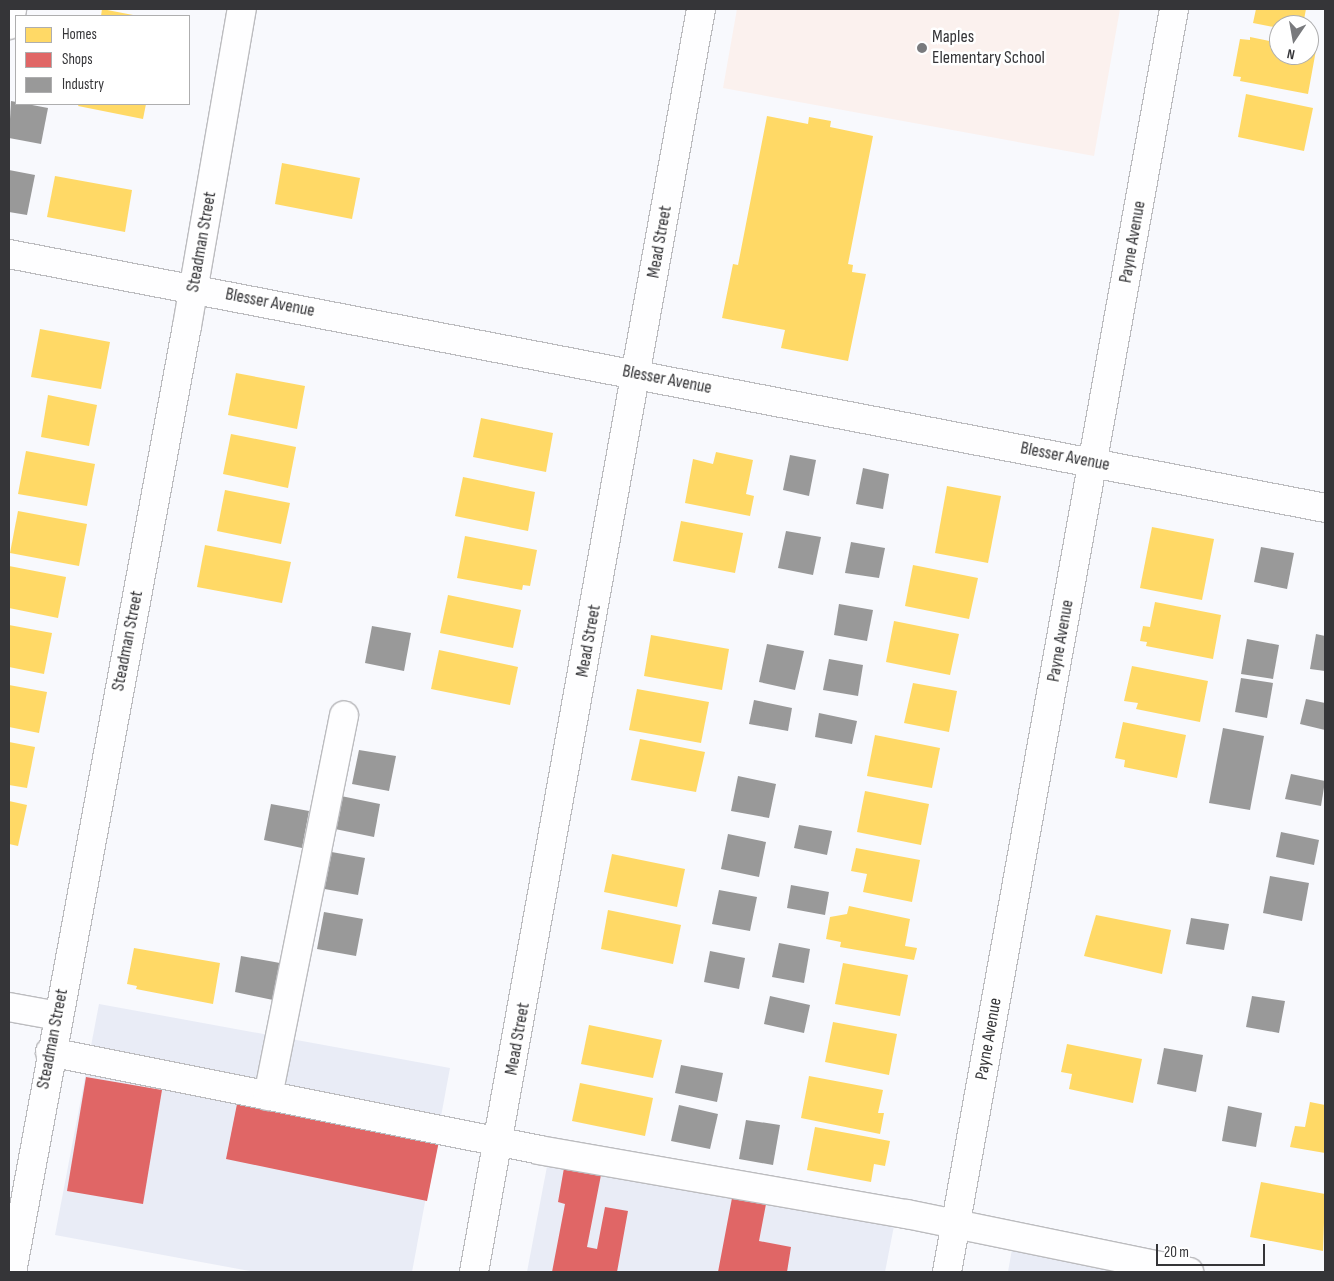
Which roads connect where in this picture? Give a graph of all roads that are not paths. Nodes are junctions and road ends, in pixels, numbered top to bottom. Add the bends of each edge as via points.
1 (12, 9) edge
2 (242, 9) edge
3 (702, 9) edge
4 (1174, 9) edge
5 (9, 25) edge
6 (9, 254) edge
7 (194, 288) junction
8 (636, 374) junction
9 (1093, 463) junction
10 (1325, 508) edge
11 (344, 716) dead end
12 (9, 1007) edge
13 (58, 1016) junction
14 (50, 1052) junction
15 (268, 1096) junction
16 (499, 1142) junction
17 (955, 1225) junction
18 (12, 1272) edge
19 (474, 1272) edge
20 (947, 1272) edge
21 (1189, 1272) edge

1 - 5 street
2 - 7 street, Steadman Street
3 - 8 street, Mead Street
4 - 9 street, Payne Avenue
6 - 7 street, Blesser Avenue
7 - 8 street, Blesser Avenue
7 - 13 street, Steadman Street
8 - 9 street, Blesser Avenue
8 - 16 street, Mead Street
9 - 10 street, Blesser Avenue
9 - 17 street, Payne Avenue
11 - 15 street
12 - 13 street
13 - 14 street, Steadman Street
14 - 15 street
14 - 18 street, Steadman Street
15 - 16 street
16 - 17 street
16 - 19 street, Mead Street
17 - 20 street, Payne Avenue
17 - 21 street

